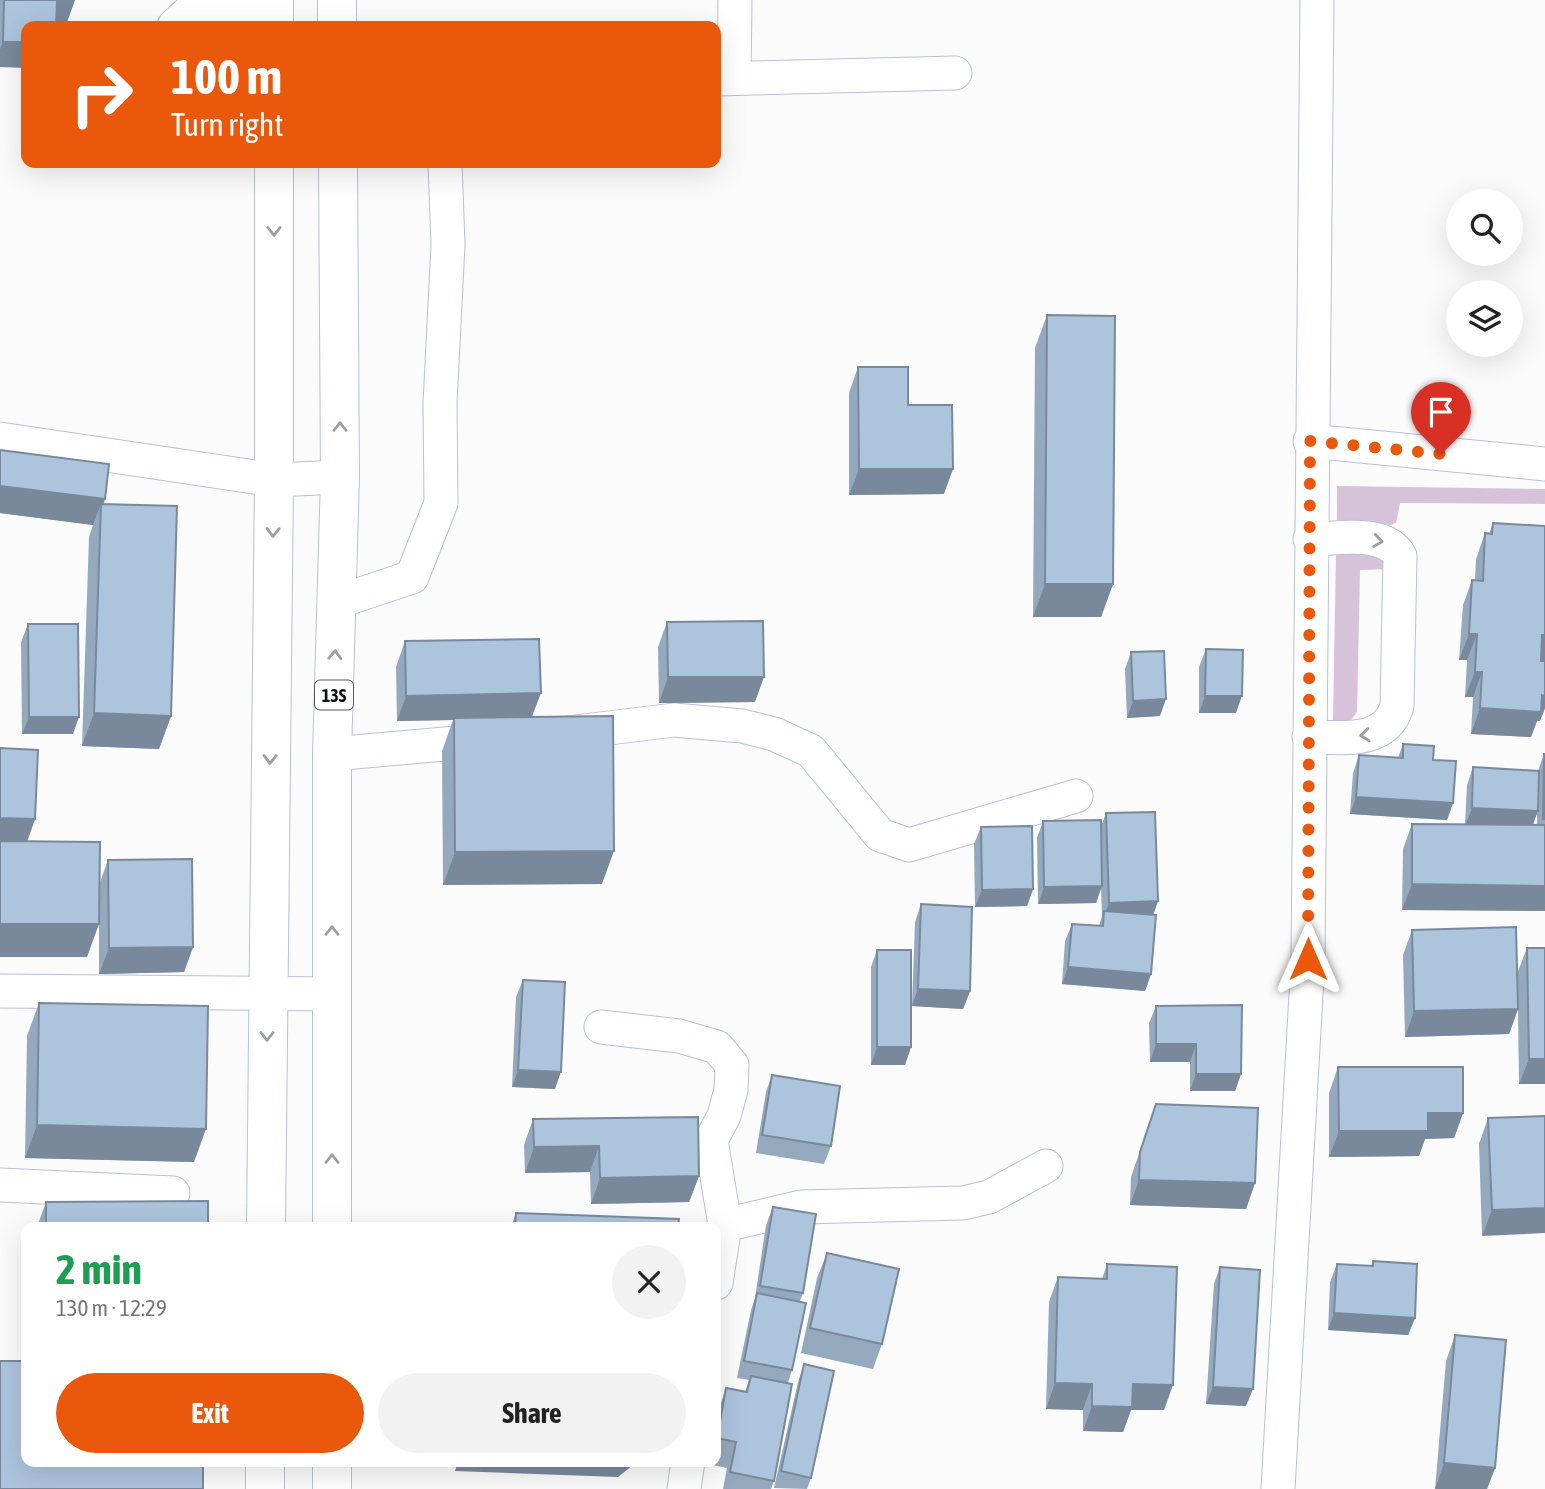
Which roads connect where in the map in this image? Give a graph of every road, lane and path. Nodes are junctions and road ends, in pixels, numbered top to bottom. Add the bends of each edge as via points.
1 (337, 0) edge
2 (735, 0) edge
3 (1317, 0) edge
4 (274, 10) edge
5 (179, 21) edge
6 (338, 21) edge
7 (955, 73) dead end
8 (725, 79) edge
9 (274, 168) edge
10 (338, 168) edge
11 (445, 168) edge
12 (0, 439) edge
13 (1310, 441) junction
14 (1545, 464) edge
15 (340, 477) junction
16 (274, 480) junction
17 (1310, 539) junction
18 (337, 602) junction
19 (1309, 737) junction
20 (332, 754) junction
21 (1076, 796) dead end
22 (0, 990) edge
23 (267, 993) junction
24 (331, 994) junction
25 (601, 1027) dead end
26 (1046, 1166) dead end
27 (0, 1185) edge
28 (173, 1194) dead end
29 (266, 1222) edge
30 (332, 1222) edge
31 (725, 1224) junction
32 (721, 1250) edge
33 (265, 1467) edge
34 (332, 1467) edge
35 (687, 1467) edge
36 (265, 1489) edge
37 (332, 1489) edge
38 (684, 1489) edge
39 (1278, 1489) edge

1 - 6 highway
2 - 8 street
3 - 13 street
4 - 5 street via 193,8
7 - 8 street
9 -> 16 highway
15 -> 10 highway, 13S
11 - 18 street via 448,245 440,402 442,503 412,577
12 - 16 street
13 - 14 street
13 - 17 street
15 - 16 street
15 - 18 highway, 13S
16 -> 23 highway
17 - 19 street
17 -> 19 street via 1382,539 1400,556 1393,720 1370,735
20 -> 18 highway, 13S
19 - 39 street via 1308,959
20 - 21 street via 674,720 742,726 811,751 880,835 909,845
24 -> 20 highway, 13S
22 - 23 street
23 - 24 street
23 -> 29 highway
30 -> 24 highway, 13S
25 - 31 street via 680,1036 717,1047 732,1065 727,1103 711,1140
26 - 31 street via 989,1196 963,1203 801,1208
27 - 28 street
31 - 32 street
33 - 36 highway
34 - 37 highway
35 - 38 street

